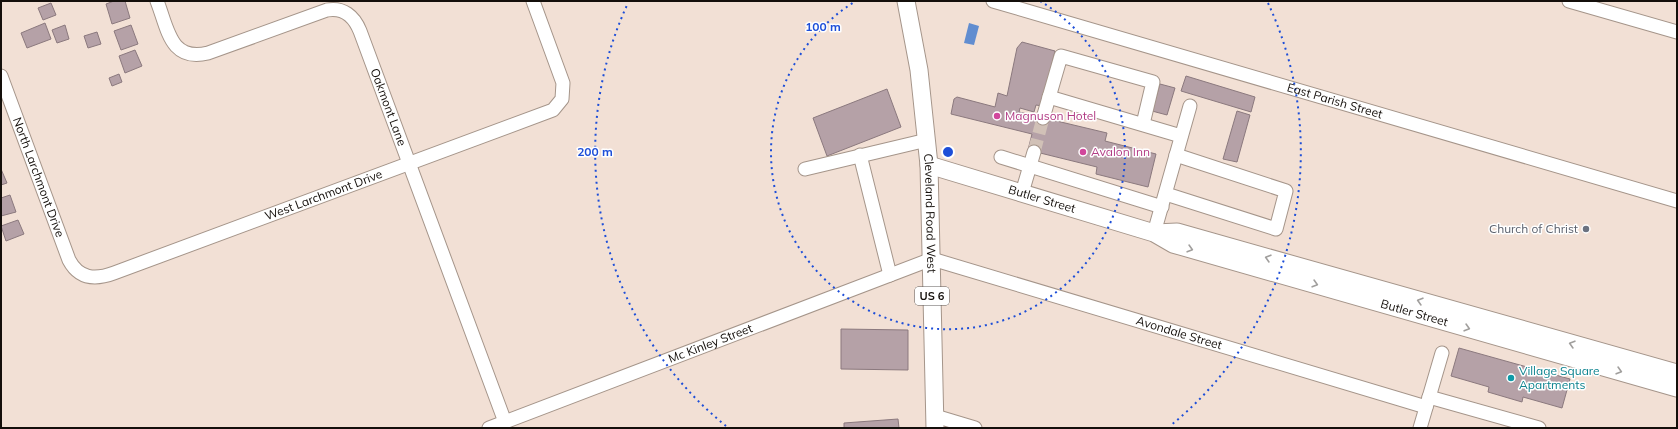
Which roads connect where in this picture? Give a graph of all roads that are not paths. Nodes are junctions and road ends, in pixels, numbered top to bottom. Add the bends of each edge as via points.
1 (158, 1) edge
2 (533, 1) edge
3 (906, 1) edge
4 (993, 1) edge
5 (1569, 1) edge
6 (1023, 5) edge
7 (1677, 32) edge
8 (1, 76) edge
9 (1049, 96) junction
10 (1190, 106) dead end
11 (1043, 118) tunnel mouth
12 (1143, 124) junction
13 (1182, 136) junction
14 (926, 140) junction
15 (1034, 152) tunnel mouth
16 (860, 155) junction
17 (1176, 155) junction
18 (1001, 157) dead end
19 (410, 164) junction
20 (929, 165) junction
21 (1030, 165) junction
22 (805, 169) dead end
23 (1022, 193) junction
24 (1166, 194) junction
25 (1677, 202) edge
26 (1162, 207) junction
27 (1154, 233) junction
28 (932, 259) junction
29 (83, 275) joint
30 (890, 275) junction
31 (1442, 353) dead end
32 (1677, 373) edge
33 (1677, 388) edge
34 (1428, 402) junction
35 (506, 422) junction
36 (935, 422) edge
37 (489, 428) edge
38 (975, 428) edge
39 (1420, 428) edge
40 (1539, 428) edge

1 - 19 street, Oakmont Lane via 174,43 187,54 197,56 320,12 333,9 346,13 355,20 360,31
2 - 19 street, West Larchmont Drive via 563,83 561,101 547,114
3 - 14 main road, Cleveland Road West / US 6 via 919,70
4 - 6 street, East Parish Street
5 - 7 street
6 - 25 street, East Parish Street
8 - 29 street, North Larchmont Drive via 66,253 73,266
9 - 11 street
9 - 12 street
9 - 12 street via 1061,56 1154,82
10 - 13 street
12 - 13 street
13 - 17 street
14 - 16 street
14 - 20 main road, Cleveland Road West / US 6
15 - 21 street
16 - 22 street
16 - 30 street
17 - 24 street
17 - 24 street via 1286,191 1276,229
18 - 21 street
19 - 29 street, West Larchmont Drive via 114,273 98,278
19 - 35 street, Oakmont Lane
20 - 23 main road, Butler Street
20 - 28 main road, Cleveland Road West / US 6
21 - 23 street
21 - 26 street
23 - 27 main road, Butler Street
24 - 26 street
26 - 27 street
32 -> 27 main road, Butler Street via 1177,232
27 -> 33 main road, Butler Street via 1173,244
28 - 30 street, Mc Kinley Street
28 - 34 street, Avondale Street
28 - 36 main road, Cleveland Road West / US 6
30 - 35 street, Mc Kinley Street
31 - 34 street
34 - 39 street
34 - 40 street, Avondale Street
35 - 37 street, Mc Kinley Street
36 - 38 street

